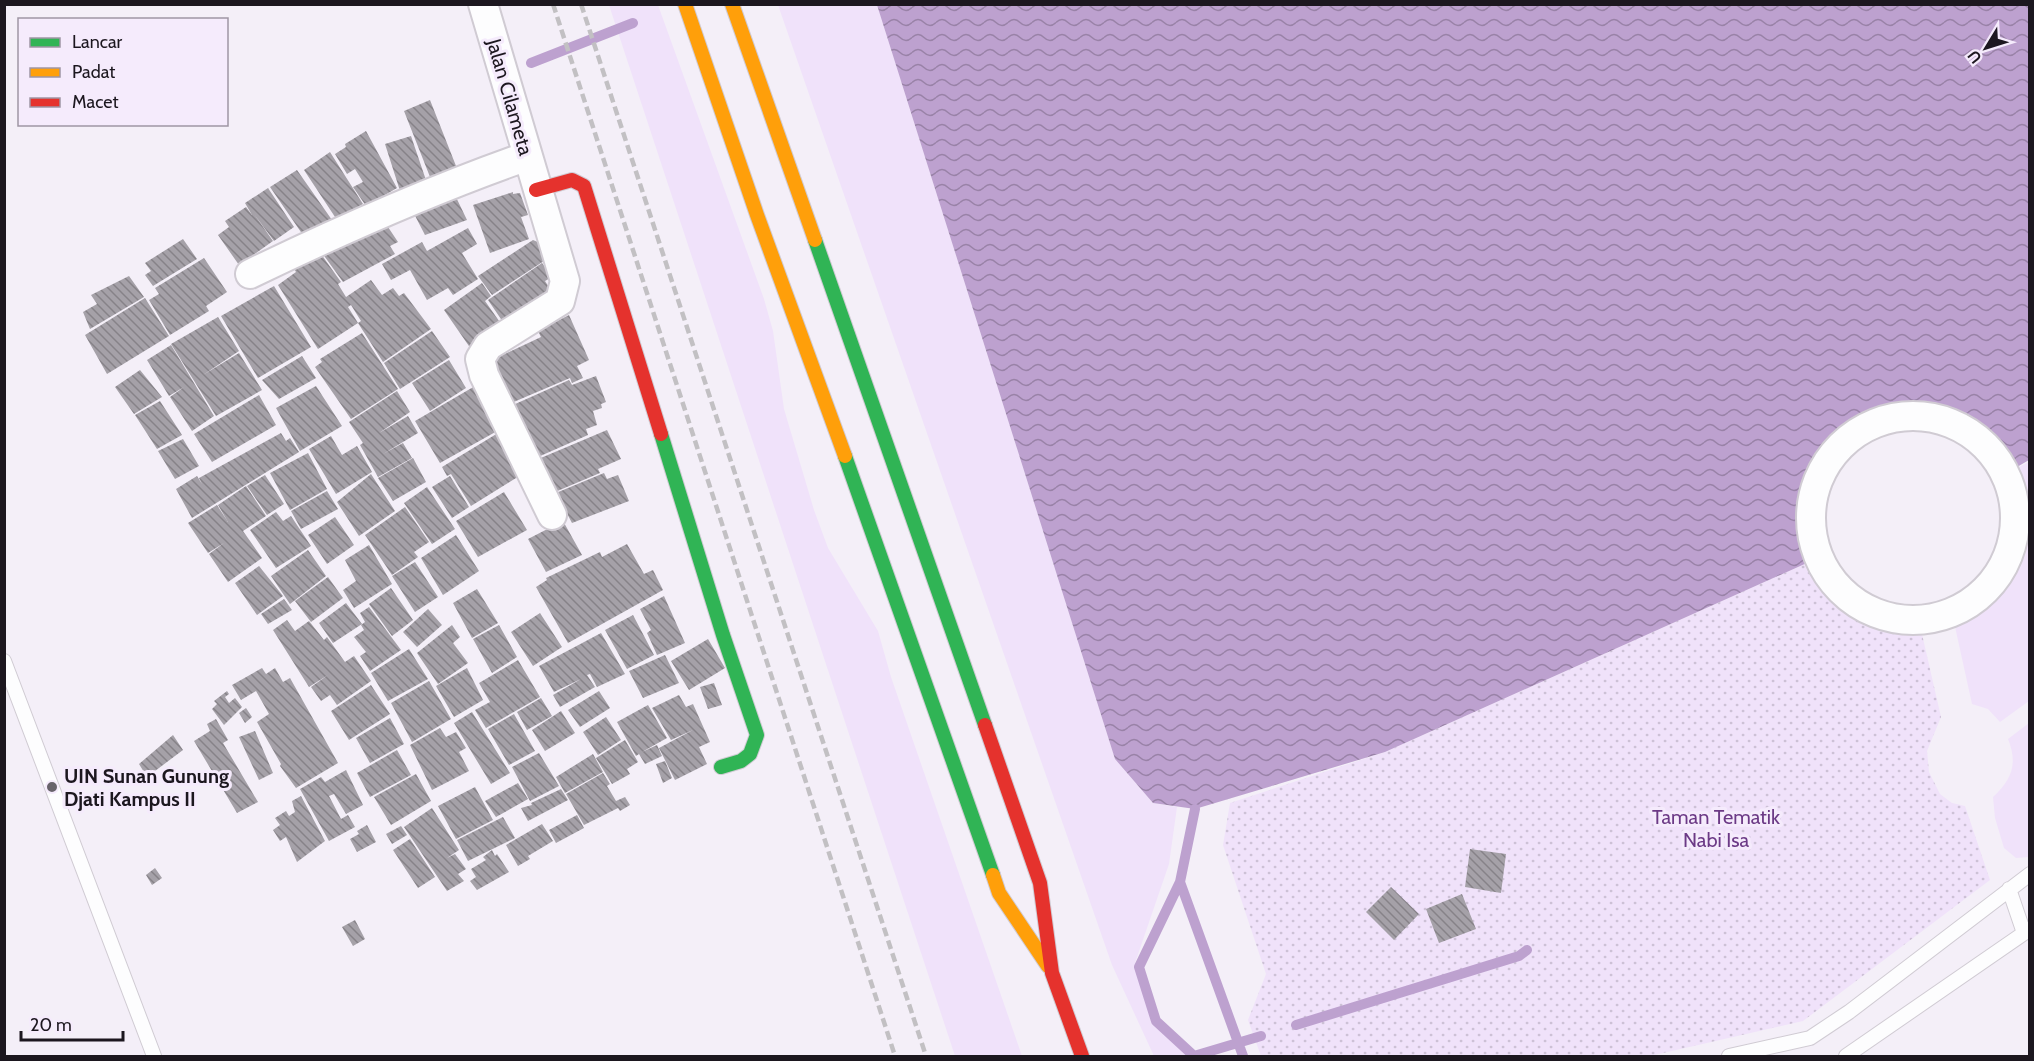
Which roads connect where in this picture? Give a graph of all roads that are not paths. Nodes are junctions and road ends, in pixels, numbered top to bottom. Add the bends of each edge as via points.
1 (483, 4) edge
2 (685, 4) edge
3 (732, 4) edge
4 (528, 156) junction
5 (536, 190) junction
6 (250, 274) dead end
7 (552, 515) dead end
8 (1865, 608) joint
9 (4, 662) edge
10 (721, 766) dead end
11 (2030, 874) edge
12 (2009, 889) junction
13 (2027, 931) edge
14 (1052, 973) junction
15 (154, 1056) edge
16 (1082, 1056) edge
17 (1738, 1056) edge
18 (1846, 1056) edge

1 - 4 street, Jalan Cilameta
2 - 14 street via 999,893
3 - 14 street via 1040,883
4 - 5 street, Jalan Cilameta
4 - 6 street via 466,177
5 - 7 street, Jalan Cilameta via 565,281 560,301 488,346 480,359 484,375
5 - 10 street via 572,180 584,186 591,204 757,735 756,748 747,760
8 - 8 street via 1838,587 1818,558 1811,526 1813,494 1827,461 1848,438 1888,418 1915,415 1942,420 1971,434 1996,459 2011,491 2015,525 2007,558 1989,587 1962,608 1942,616 1908,621
9 - 15 lane
11 - 12 lane
12 - 13 lane
12 - 17 lane via 1810,1038
13 - 18 lane
14 - 16 street

